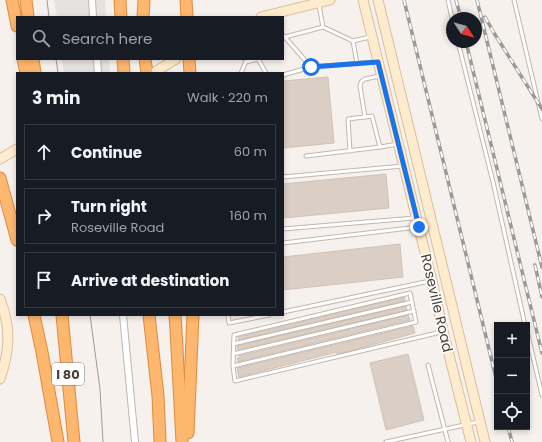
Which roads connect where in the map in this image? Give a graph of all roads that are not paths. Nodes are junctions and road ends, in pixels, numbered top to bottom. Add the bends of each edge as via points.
1 (12, 0) edge
2 (26, 0) edge
3 (92, 0) edge
4 (120, 0) edge
5 (144, 0) edge
6 (186, 0) edge
7 (330, 0) edge
8 (363, 0) edge
9 (378, 0) edge
10 (448, 0) edge
11 (514, 0) edge
12 (303, 3) edge
13 (319, 3) junction
14 (451, 12) edge
15 (275, 15) edge
16 (28, 16) edge
17 (93, 16) edge
18 (121, 16) edge
19 (143, 16) edge
20 (187, 16) edge
21 (16, 21) edge
22 (323, 27) junction
23 (284, 36) edge
24 (372, 37) junction
25 (353, 41) junction
26 (459, 48) edge
27 (23, 60) edge
28 (33, 60) edge
29 (97, 60) edge
30 (123, 60) edge
31 (145, 60) edge
32 (174, 60) edge
33 (189, 60) edge
34 (246, 60) edge
35 (259, 60) edge
36 (378, 62) junction
37 (357, 64) junction
38 (311, 67) junction
39 (156, 71) edge
40 (26, 72) edge
41 (35, 72) edge
42 (98, 72) edge
43 (124, 72) edge
44 (147, 72) edge
45 (190, 72) edge
46 (241, 72) edge
47 (265, 72) edge
48 (284, 75) edge
49 (382, 75) junction
50 (365, 117) junction
51 (542, 119) edge
52 (398, 144) junction
53 (380, 147) junction
54 (16, 150) edge
55 (350, 151) junction
56 (306, 156) dead end
57 (0, 159) edge
58 (404, 166) junction
59 (284, 177) edge
60 (0, 178) edge
61 (416, 217) junction
62 (419, 227) junction
63 (284, 229) edge
64 (16, 236) edge
65 (284, 243) edge
66 (432, 281) junction
67 (0, 298) edge
68 (412, 302) junction
69 (414, 311) junction
70 (284, 312) edge
71 (34, 316) edge
72 (62, 316) edge
73 (123, 316) edge
74 (149, 316) edge
75 (175, 316) edge
76 (193, 316) edge
77 (228, 316) edge
78 (264, 316) edge
79 (525, 322) edge
80 (443, 331) junction
81 (234, 344) junction
82 (530, 344) edge
83 (233, 354) junction
84 (428, 364) dead end
85 (233, 366) junction
86 (0, 379) edge
87 (542, 395) edge
88 (480, 421) junction
89 (466, 424) junction
90 (444, 429) junction
91 (58, 442) edge
92 (74, 442) edge
93 (135, 442) edge
94 (160, 442) edge
95 (182, 442) edge
96 (187, 442) edge
97 (386, 442) edge
98 (448, 442) edge
99 (471, 442) edge
100 (485, 442) edge

1 - 21 highway
2 - 16 highway
3 - 17 street
4 - 18 highway
5 - 19 highway
6 - 20 highway
7 - 13 main road
8 - 24 main road, Roseville Road
9 - 88 main road, Roseville Road
10 - 14 lane
11 - 51 lane
12 - 13 main road
12 - 15 main road
13 - 22 lane
22 - 23 lane
22 - 25 lane
23 - 38 lane
24 - 25 lane
24 - 36 main road, Roseville Road
25 - 37 lane
26 - 79 lane
27 - 40 highway
28 - 41 highway
29 - 42 street
30 - 43 highway
31 - 44 highway
32 - 39 main road
33 - 45 highway
34 - 46 lane
35 - 47 lane
36 - 37 lane
36 - 49 main road, Roseville Road
37 - 38 lane
38 - 48 lane
49 - 50 lane via 361,82
49 - 52 main road, Roseville Road
50 - 53 lane via 372,116
50 - 55 lane via 348,119
52 - 53 lane
52 - 58 main road, Roseville Road
53 - 55 lane
54 - 57 main road
55 - 56 lane
58 - 59 lane
58 - 61 main road, Roseville Road
60 - 64 highway
61 - 62 main road, Roseville Road
61 - 63 lane
62 - 65 lane
62 - 66 main road, Roseville Road
66 - 70 lane
66 - 80 main road, Roseville Road
67 - 86 main road via 8,333 5,366
68 - 69 lane
68 - 81 lane
68 - 81 lane via 410,293 234,334
69 - 83 lane
69 - 85 lane via 416,322
71 - 91 highway
72 - 92 highway, I 80
73 - 93 street
74 - 94 highway
75 - 95 highway
76 - 96 highway
77 - 78 lane via 229,323
80 - 85 lane via 234,381
80 - 89 main road, Roseville Road
81 - 83 lane
82 - 87 lane
83 - 85 lane
84 - 90 lane
88 - 89 lane
88 - 100 main road, Roseville Road
89 - 90 lane
89 - 99 main road, Roseville Road
90 - 97 lane
90 - 98 lane

